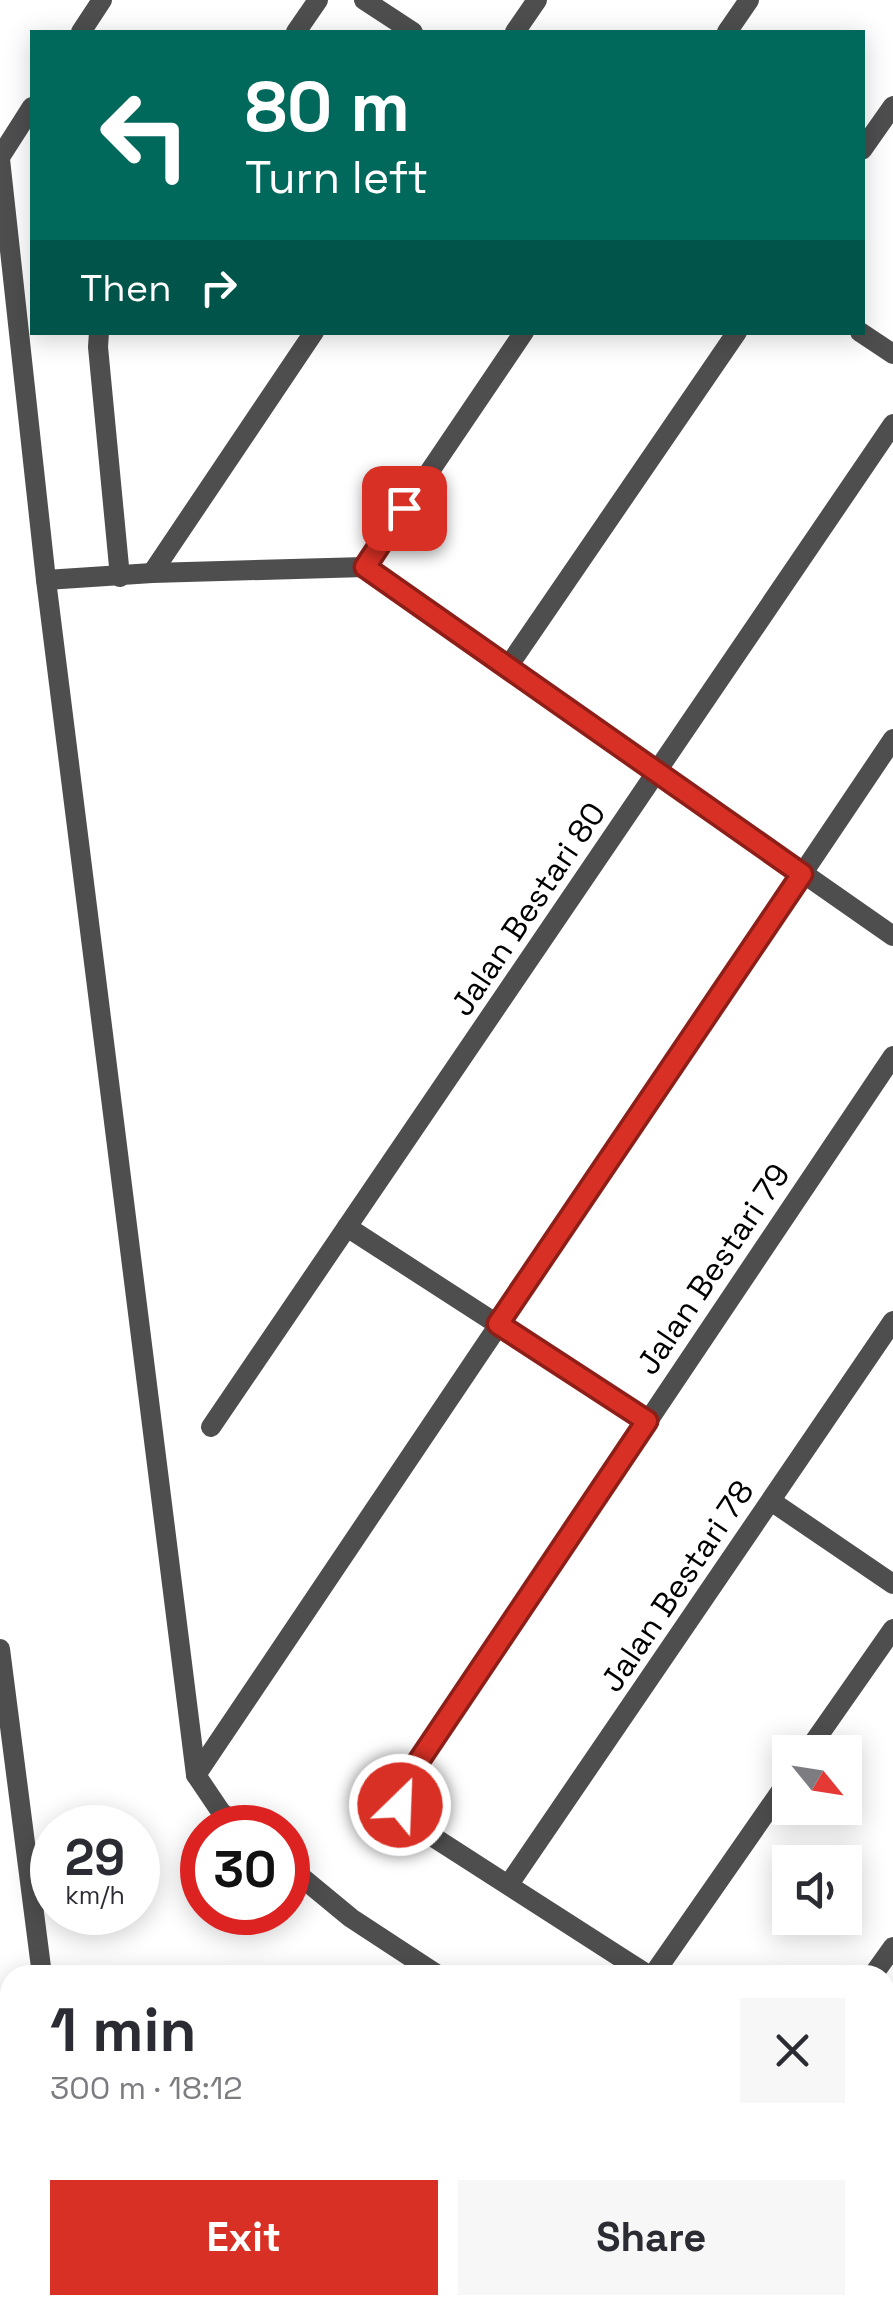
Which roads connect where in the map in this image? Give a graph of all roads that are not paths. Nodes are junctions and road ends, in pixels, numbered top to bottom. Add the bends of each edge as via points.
1 (102, 0) edge
2 (318, 0) edge
3 (364, 0) edge
4 (537, 0) edge
5 (749, 0) edge
6 (82, 30) edge
7 (297, 30) edge
8 (410, 30) edge
9 (516, 30) edge
10 (728, 30) edge
11 (893, 106) edge
12 (30, 110) edge
13 (865, 146) edge
14 (0, 158) edge
15 (99, 335) edge
16 (312, 335) edge
17 (522, 335) edge
18 (735, 335) edge
19 (864, 335) edge
20 (893, 354) edge
21 (893, 424) edge
22 (365, 567) junction
23 (152, 573) junction
24 (120, 577) junction
25 (46, 580) junction
26 (507, 668) junction
27 (893, 738) edge
28 (657, 774) junction
29 (802, 874) junction
30 (893, 936) edge
31 (893, 1056) edge
32 (347, 1227) junction
33 (893, 1321) edge
34 (498, 1324) junction
35 (647, 1421) junction
36 (211, 1427) dead end
37 (772, 1501) junction
38 (893, 1584) edge
39 (893, 1629) edge
40 (0, 1649) edge
41 (819, 1735) edge
42 (196, 1775) junction
43 (772, 1803) edge
44 (215, 1805) edge
45 (310, 1884) edge
46 (509, 1884) junction
47 (41, 1965) edge
48 (423, 1965) edge
49 (635, 1965) edge
50 (657, 1965) edge

1 - 6 street
2 - 7 street
3 - 8 street
4 - 9 street
5 - 10 street
11 - 13 street
12 - 14 street
14 - 25 street
15 - 24 street
16 - 23 street
17 - 22 street
18 - 26 street
19 - 20 street
21 - 28 street, Jalan Bestari 80
22 - 23 street
22 - 26 street
23 - 24 street
24 - 25 street
25 - 42 street
26 - 28 street
27 - 29 street
28 - 29 street
28 - 32 street, Jalan Bestari 80
29 - 30 street
29 - 34 street
31 - 35 street, Jalan Bestari 79
32 - 34 street
32 - 36 street, Jalan Bestari 80
33 - 37 street, Jalan Bestari 78
34 - 35 street
34 - 42 street
35 - 46 street, Jalan Bestari 79 via 404,1783 400,1805 413,1824
37 - 38 street
37 - 46 street, Jalan Bestari 78
39 - 41 street
40 - 47 street
42 - 44 street
43 - 50 street
45 - 48 street
46 - 49 street, Jalan Bestari 79

